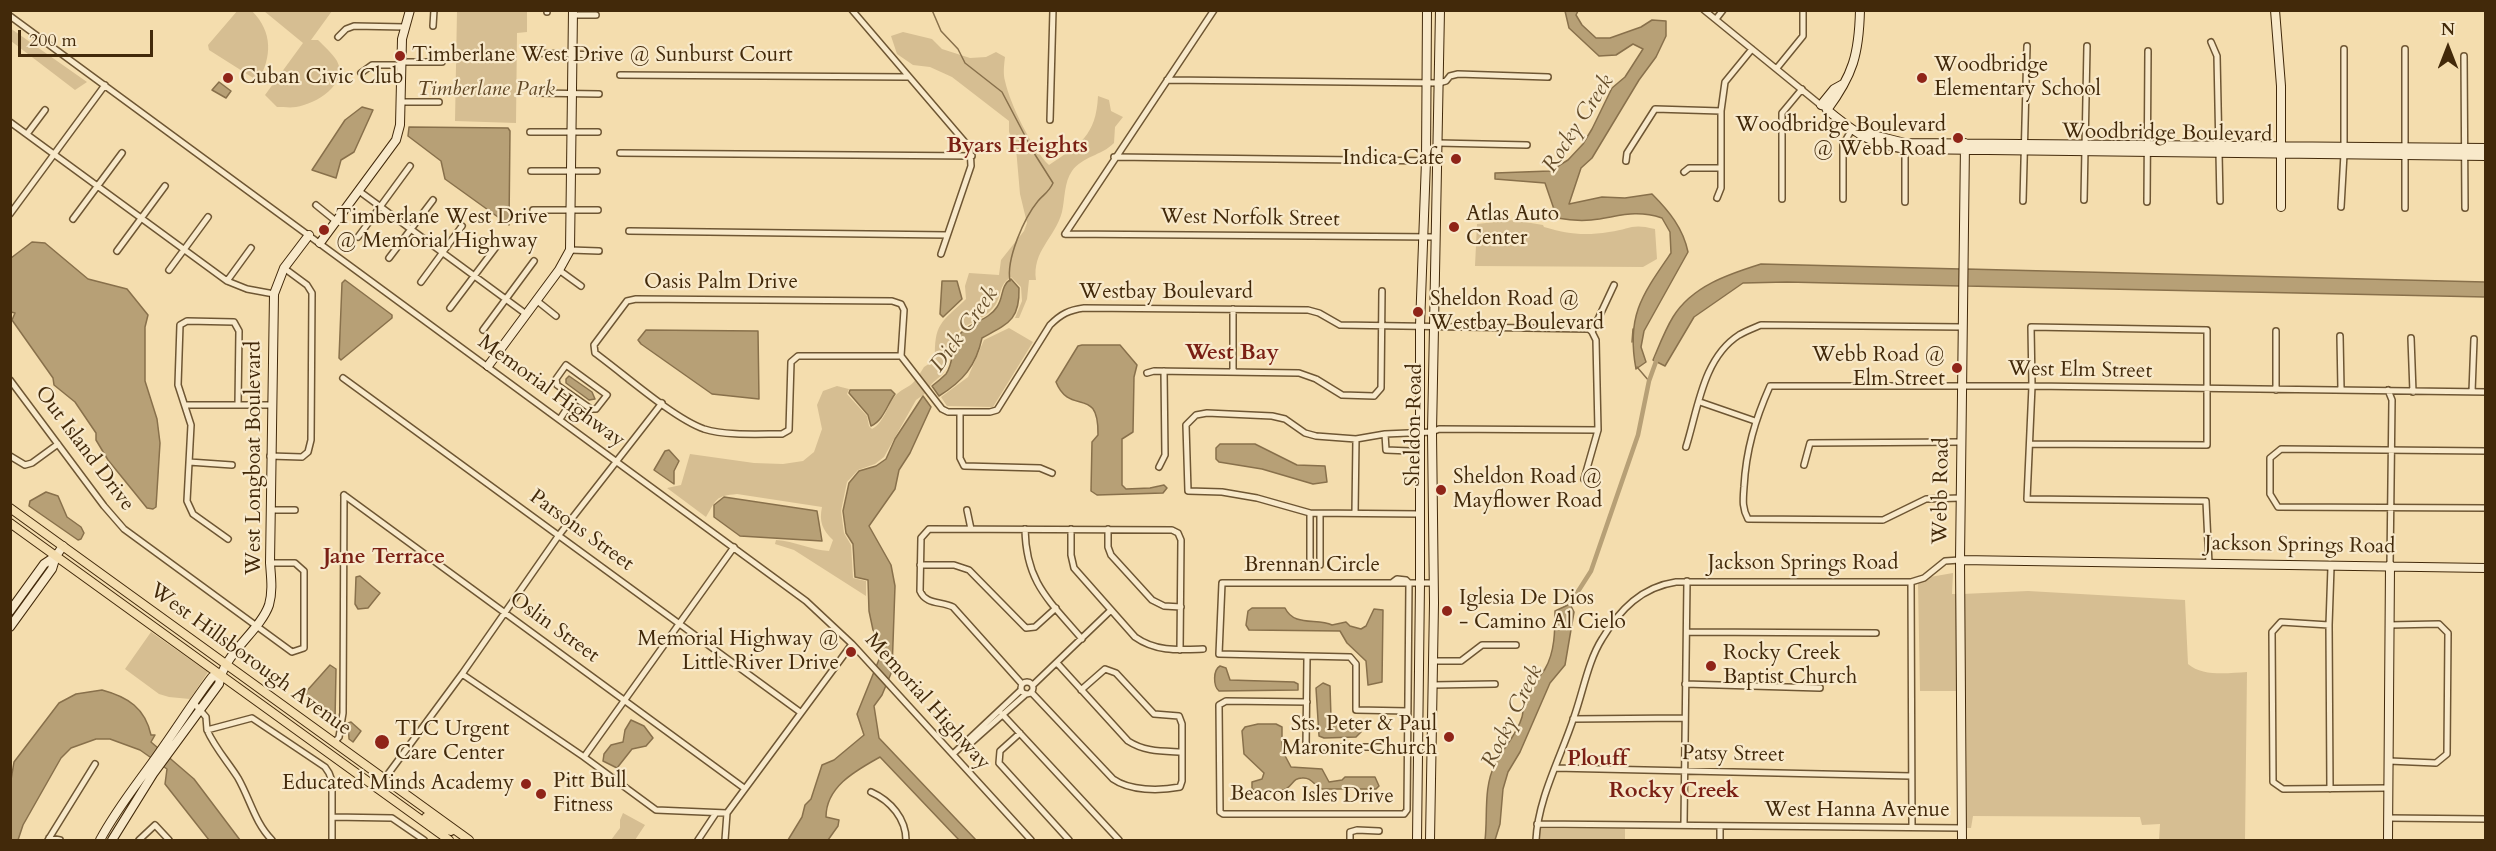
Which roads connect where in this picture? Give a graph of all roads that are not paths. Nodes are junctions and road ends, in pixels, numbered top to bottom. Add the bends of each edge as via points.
1 (410, 10) edge
2 (434, 10) edge
3 (852, 10) edge
4 (1053, 10) edge
5 (1214, 10) edge
6 (1427, 10) edge
7 (1440, 10) edge
8 (1704, 10) edge
9 (1723, 10) edge
10 (1803, 10) edge
11 (1860, 10) edge
12 (2275, 10) edge
13 (573, 13) edge
14 (10, 15) edge
15 (596, 15) dead end
16 (1716, 19) junction
17 (433, 26) dead end
18 (405, 27) junction
19 (338, 37) dead end
20 (2211, 42) dead end
21 (2026, 46) dead end
22 (2087, 46) dead end
23 (1752, 49) junction
24 (2344, 49) dead end
25 (2405, 50) dead end
26 (2148, 51) dead end
27 (532, 53) dead end
28 (573, 54) junction
29 (601, 55) dead end
30 (2464, 56) dead end
31 (442, 62) dead end
32 (401, 63) junction
33 (1777, 68) junction
34 (361, 73) dead end
35 (620, 75) dead end
36 (907, 77) junction
37 (1548, 77) dead end
38 (1167, 80) junction
39 (1426, 83) junction
40 (1439, 83) junction
41 (105, 85) junction
42 (1802, 90) junction
43 (536, 93) dead end
44 (572, 93) junction
45 (599, 94) dead end
46 (401, 102) junction
47 (439, 102) dead end
48 (1824, 108) junction
49 (45, 110) dead end
50 (1721, 111) junction
51 (1050, 120) dead end
52 (10, 122) edge
53 (1852, 129) junction
54 (530, 132) dead end
55 (572, 132) junction
56 (598, 132) dead end
57 (27, 134) junction
58 (1438, 142) junction
59 (1527, 145) dead end
60 (1965, 146) junction
61 (2025, 147) junction
62 (2086, 148) junction
63 (2148, 148) junction
64 (2220, 148) junction
65 (2486, 148) edge
66 (1905, 149) junction
67 (2281, 149) junction
68 (2344, 149) junction
69 (2406, 151) junction
70 (2465, 151) junction
71 (122, 153) dead end
72 (620, 153) dead end
73 (55, 154) junction
74 (972, 156) junction
75 (2486, 156) edge
76 (1114, 157) junction
77 (1626, 160) dead end
78 (1426, 161) junction
79 (1437, 161) junction
80 (410, 166) dead end
81 (1721, 168) junction
82 (531, 171) dead end
83 (571, 171) junction
84 (597, 171) dead end
85 (1684, 172) dead end
86 (98, 186) junction
87 (165, 186) dead end
88 (360, 191) junction
89 (1717, 198) dead end
90 (1782, 199) dead end
91 (1843, 199) dead end
92 (433, 200) dead end
93 (2084, 200) dead end
94 (2023, 201) dead end
95 (2220, 201) dead end
96 (1905, 202) dead end
97 (2147, 202) dead end
98 (316, 205) dead end
99 (381, 207) junction
100 (2280, 207) dead end
101 (2341, 207) dead end
102 (2405, 208) dead end
103 (2465, 208) dead end
104 (533, 210) dead end
105 (571, 210) junction
106 (598, 210) dead end
107 (10, 214) edge
108 (208, 217) dead end
109 (141, 218) junction
110 (73, 219) dead end
111 (337, 222) junction
112 (462, 225) dead end
113 (411, 229) junction
114 (629, 231) dead end
115 (309, 235) junction
116 (947, 235) junction
117 (358, 237) dead end
118 (1422, 237) junction
119 (1435, 237) junction
120 (320, 243) junction
121 (495, 247) dead end
122 (251, 248) dead end
123 (184, 249) junction
124 (570, 250) junction
125 (117, 251) dead end
126 (599, 251) dead end
127 (443, 252) junction
128 (941, 254) dead end
129 (389, 258) dead end
130 (534, 261) dead end
131 (284, 268) junction
132 (169, 270) dead end
133 (559, 270) junction
134 (474, 276) junction
135 (227, 281) junction
136 (421, 282) dead end
137 (1614, 285) dead end
138 (581, 286) dead end
139 (1382, 291) dead end
140 (274, 294) junction
141 (505, 299) junction
142 (536, 300) junction
143 (450, 308) dead end
144 (1233, 309) junction
145 (526, 314) junction
146 (556, 316) dead end
147 (1382, 326) junction
148 (1420, 326) junction
149 (1962, 327) junction
150 (1434, 328) junction
151 (483, 330) dead end
152 (2276, 331) dead end
153 (1592, 332) junction
154 (2340, 336) dead end
155 (2411, 338) dead end
156 (2474, 339) dead end
157 (902, 356) junction
158 (488, 366) junction
159 (1164, 371) junction
160 (1233, 372) junction
161 (1147, 373) dead end
162 (343, 378) dead end
163 (10, 380) edge
164 (2032, 386) junction
165 (1961, 387) junction
166 (2206, 389) junction
167 (2276, 390) junction
168 (2341, 390) junction
169 (2388, 390) junction
170 (2413, 392) junction
171 (2472, 392) junction
172 (2486, 392) edge
173 (574, 398) junction
174 (1700, 402) junction
175 (662, 403) junction
176 (185, 405) junction
177 (238, 405) junction
178 (273, 405) junction
179 (960, 412) junction
180 (560, 419) junction
181 (1755, 420) junction
182 (1598, 430) junction
183 (1420, 432) junction
184 (1432, 432) junction
185 (1385, 434) junction
186 (1356, 439) junction
187 (1961, 442) junction
188 (58, 444) junction
189 (2031, 444) junction
190 (1686, 447) dead end
191 (2391, 449) junction
192 (1410, 451) dead end
193 (2486, 451) edge
194 (10, 456) edge
195 (270, 456) junction
196 (617, 461) junction
197 (189, 462) junction
198 (232, 465) dead end
199 (1804, 465) dead end
200 (1159, 467) dead end
201 (1052, 473) dead end
202 (1584, 479) dead end
203 (1960, 498) junction
204 (2391, 507) junction
205 (10, 508) edge
206 (2486, 508) edge
207 (270, 510) junction
208 (295, 510) dead end
209 (967, 510) dead end
210 (1310, 513) junction
211 (1355, 513) junction
212 (1320, 514) junction
213 (1420, 514) junction
214 (10, 523) edge
215 (971, 529) junction
216 (1024, 529) junction
217 (1071, 529) junction
218 (1108, 529) junction
219 (559, 535) junction
220 (228, 539) dead end
221 (63, 546) junction
222 (734, 547) junction
223 (56, 556) junction
224 (1960, 560) junction
225 (270, 563) junction
226 (2209, 564) junction
227 (920, 565) junction
228 (2390, 565) junction
229 (2331, 567) junction
230 (2486, 568) edge
231 (1687, 581) junction
232 (1911, 582) junction
233 (1409, 583) junction
234 (1420, 583) junction
235 (1434, 583) junction
236 (1181, 607) junction
237 (1056, 608) junction
238 (1111, 610) junction
239 (10, 611) edge
240 (504, 612) junction
241 (680, 624) junction
242 (255, 625) junction
243 (2329, 625) junction
244 (2389, 625) junction
245 (10, 627) edge
246 (1687, 632) junction
247 (1876, 633) dead end
248 (1083, 639) junction
249 (852, 644) junction
250 (1516, 645) dead end
251 (1180, 650) junction
252 (1203, 650) dead end
253 (1307, 657) junction
254 (1433, 661) junction
255 (1057, 663) junction
256 (227, 664) junction
257 (462, 674) junction
258 (220, 675) junction
259 (1495, 684) dead end
260 (1685, 684) junction
261 (1033, 685) junction
262 (1432, 685) junction
263 (1820, 688) dead end
264 (1025, 690) junction
265 (1081, 690) junction
266 (625, 701) junction
267 (193, 702) junction
268 (1307, 702) junction
269 (200, 711) junction
270 (1407, 711) junction
271 (800, 712) junction
272 (1002, 714) junction
273 (1685, 718) junction
274 (1574, 719) junction
275 (207, 730) junction
276 (1020, 734) junction
277 (172, 741) junction
278 (967, 742) junction
279 (334, 743) junction
280 (1407, 747) junction
281 (1418, 747) junction
282 (1431, 747) junction
283 (1182, 752) junction
284 (953, 754) junction
285 (584, 758) junction
286 (2389, 761) junction
287 (94, 764) dead end
288 (1555, 768) junction
289 (151, 771) junction
290 (1684, 771) junction
291 (1911, 776) junction
292 (384, 779) junction
293 (744, 788) junction
294 (2388, 788) junction
295 (376, 789) junction
296 (2330, 789) junction
297 (871, 792) dead end
298 (401, 806) junction
299 (716, 813) junction
300 (727, 813) junction
301 (332, 817) junction
302 (2388, 818) junction
303 (2486, 819) edge
304 (1537, 824) junction
305 (1684, 824) junction
306 (1720, 826) junction
307 (1912, 827) junction
308 (1962, 828) junction
309 (455, 831) junction
310 (1379, 831) dead end
311 (49, 839) edge
312 (60, 840) edge
313 (100, 840) edge
314 (112, 840) edge
315 (139, 840) edge
316 (169, 840) edge
317 (272, 840) edge
318 (332, 840) edge
319 (424, 840) edge
320 (449, 840) edge
321 (459, 840) edge
322 (469, 840) edge
323 (698, 840) edge
324 (725, 840) edge
325 (906, 840) edge
326 (1031, 840) edge
327 (1070, 840) edge
328 (1119, 840) edge
329 (1350, 840) edge
330 (1417, 840) edge
331 (1430, 840) edge
332 (1536, 840) edge
333 (1720, 840) edge
334 (1962, 840) edge
335 (2388, 840) edge

1 - 18 street
2 - 17 street
3 - 36 street
4 - 51 street
5 - 38 street
6 - 39 street, Sheldon Road
7 - 40 street, Sheldon Road
8 - 16 street, Woodbridge Boulevard
9 - 16 street
10 - 33 street via 1803,36
11 - 48 street via 1853,67 1840,92
12 - 67 street
13 - 15 street
13 - 28 street
14 - 41 street, Memorial Highway
16 - 23 street, Woodbridge Boulevard
18 - 19 street via 354,27
18 - 32 street
20 - 64 street via 2217,56
21 - 61 street
22 - 62 street
23 - 33 street, Woodbridge Boulevard
23 - 50 street via 1725,82
24 - 68 street
25 - 69 street
26 - 63 street
27 - 28 street
28 - 29 street
28 - 44 street
30 - 70 street
31 - 32 street
32 - 34 street via 372,65
32 - 46 street
33 - 42 street, Woodbridge Boulevard
35 - 36 street
36 - 74 street via 966,142
37 - 40 street via 1458,74
38 - 39 street
38 - 76 street
39 - 40 street
39 - 78 street, Sheldon Road
40 - 58 street, Sheldon Road
41 - 73 street
41 - 115 street, Memorial Highway
42 - 48 street, Woodbridge Boulevard
42 - 90 street via 1782,113
43 - 44 street
44 - 45 street
44 - 55 street
46 - 47 street
46 - 88 street via 396,140
48 - 53 street, Woodbridge Boulevard
49 - 57 street
50 - 77 street via 1655,109
50 - 81 street
52 - 57 street
53 - 60 street, Woodbridge Boulevard via 1905,143
53 - 66 street, Woodbridge Boulevard via 1867,140
53 - 91 street via 1843,145
54 - 55 street
55 - 56 street
55 - 83 street
57 - 73 street
58 - 59 street
58 - 79 street, Sheldon Road
60 - 61 street, Woodbridge Boulevard
60 - 66 street, Woodbridge Boulevard
60 - 149 street, Webb Road
61 - 62 street, Woodbridge Boulevard
61 - 94 street
62 - 63 street, Woodbridge Boulevard
62 - 93 street
63 - 64 street, Woodbridge Boulevard
63 - 97 street
64 - 67 street, Woodbridge Boulevard
64 - 95 street
65 - 70 street, Woodbridge Boulevard
66 - 96 street
67 - 68 street, Woodbridge Boulevard
67 - 100 street
68 - 69 street, Woodbridge Boulevard
68 - 101 street
69 - 70 street, Woodbridge Boulevard
69 - 102 street
70 - 75 street, Woodbridge Boulevard
70 - 103 street
71 - 86 street
72 - 74 street
73 - 86 street
73 - 107 street
74 - 116 street
76 - 78 street
76 - 118 street, West Norfolk Street via 1065,234
78 - 79 street
78 - 118 street, Sheldon Road
79 - 119 street, Sheldon Road
80 - 99 street
81 - 85 street via 1689,168
81 - 89 street
82 - 83 street
83 - 84 street
83 - 105 street
86 - 109 street
86 - 110 street
87 - 109 street
88 - 99 street
88 - 111 street
92 - 113 street
98 - 111 street
99 - 113 street
99 - 117 street
104 - 105 street
105 - 106 street
105 - 124 street
108 - 123 street
109 - 123 street
109 - 125 street
111 - 120 street
112 - 127 street
113 - 127 street
113 - 129 street
114 - 116 street
115 - 120 street, Memorial Highway
115 - 131 street, West Longboat Boulevard
116 - 128 street
118 - 119 street, West Norfolk Street
118 - 148 street, Sheldon Road
119 - 150 street, Sheldon Road
120 - 158 street, Memorial Highway
121 - 134 street
122 - 135 street
123 - 132 street
123 - 135 street
124 - 126 street
124 - 133 street
127 - 134 street
127 - 136 street
130 - 141 street
131 - 140 street, West Longboat Boulevard
131 - 195 street via 312,293 311,440 303,457
133 - 138 street
133 - 142 street
134 - 141 street
134 - 143 street
135 - 140 street
137 - 153 street
139 - 147 street
140 - 178 street, West Longboat Boulevard
141 - 145 street
141 - 151 street
142 - 145 street
142 - 146 street
144 - 147 street, Westbay Boulevard via 1308,310 1340,325
144 - 160 street
144 - 179 street, Westbay Boulevard via 1069,310 1050,325 997,410
145 - 158 street
147 - 148 street, Westbay Boulevard
147 - 160 street via 1382,388 1374,396 1342,395 1299,373
148 - 150 street, Westbay Boulevard
148 - 183 street, Sheldon Road
149 - 165 street, Webb Road
149 - 174 street via 1761,325 1739,335 1719,353 1705,380
150 - 153 street, Westbay Boulevard
150 - 184 street, Sheldon Road
152 - 167 street
153 - 182 street via 1596,340
154 - 168 street
155 - 170 street
156 - 171 street
157 - 175 street, Oasis Palm Drive via 798,356 791,362 789,430 782,434 707,430
157 - 175 street, Oasis Palm Drive via 904,310 901,304 892,302 636,298 627,301 594,345 595,353
157 - 179 street, Westbay Boulevard via 942,409
158 - 180 street, Memorial Highway
159 - 160 street
159 - 161 street
159 - 200 street via 1165,455
162 - 219 street, Parsons Street
163 - 188 street, Out Island Drive
164 - 165 street, West Elm Street
164 - 166 street, West Elm Street
164 - 166 street via 2031,327 2207,330
164 - 189 street
165 - 181 street, West Elm Street via 1770,387
165 - 187 street, Webb Road
166 - 167 street, West Elm Street
166 - 189 street via 2207,445
167 - 168 street, West Elm Street
168 - 169 street, West Elm Street
169 - 170 street, West Elm Street
169 - 191 street via 2392,400
170 - 171 street, West Elm Street
171 - 172 street, West Elm Street
173 - 173 street via 595,410 607,395 566,365 556,384
173 - 180 street
174 - 181 street
174 - 190 street
175 - 196 street
176 - 177 street
176 - 177 street via 178,385 180,325 187,321 234,322 239,331
176 - 197 street via 191,425
177 - 178 street
178 - 195 street, West Longboat Boulevard
179 - 201 street via 960,458 964,466 1040,468
180 - 196 street, Memorial Highway
181 - 203 street via 1746,458 1743,510 1748,519 1883,520 1926,499
182 - 184 street
182 - 202 street
183 - 184 street
183 - 185 street
183 - 213 street, Sheldon Road
184 - 235 street, Sheldon Road
185 - 186 street
185 - 192 street via 1386,450
186 - 210 street via 1305,433 1285,419 1272,416 1207,413 1186,425 1188,491 1257,498
186 - 211 street
187 - 199 street via 1810,442
187 - 203 street, Webb Road
188 - 194 street via 26,465
188 - 242 street, Out Island Drive via 124,529
189 - 226 street via 2027,499 2206,501
191 - 193 street
191 - 204 street
191 - 204 street via 2281,449 2270,458 2270,494 2278,507
195 - 207 street, West Longboat Boulevard
196 - 219 street
196 - 222 street, Memorial Highway
197 - 198 street
197 - 220 street via 189,509
203 - 224 street, Webb Road
204 - 206 street
204 - 228 street
205 - 221 main road, West Hillsborough Avenue
207 - 208 street
207 - 225 street, West Longboat Boulevard
209 - 215 street
210 - 212 street
210 - 212 street via 1310,565 1320,565
211 - 212 street
211 - 213 street
213 - 234 street, Sheldon Road
214 - 223 main road, West Hillsborough Avenue
215 - 216 street
215 - 227 street via 929,529 921,538
216 - 217 street
216 - 237 street via 1031,572
217 - 218 street
217 - 238 street via 1074,568
218 - 236 street via 1111,555 1152,600 1164,606
218 - 236 street via 1179,533
219 - 240 street
219 - 241 street, Parsons Street
221 - 223 street
221 - 256 main road, West Hillsborough Avenue
222 - 241 street
222 - 249 street, Memorial Highway via 806,601
223 - 239 street via 44,564
223 - 245 street via 52,569
223 - 258 main road, West Hillsborough Avenue
224 - 226 street, Jackson Springs Road
224 - 232 street, Jackson Springs Road via 1945,561 1924,578
224 - 308 street, Webb Road
225 - 242 street, West Longboat Boulevard via 272,589 268,607
225 - 242 street, Out Island Drive via 295,564 304,571 304,648 292,652
226 - 229 street, Jackson Springs Road
227 - 237 street via 954,565 969,570 1026,628 1035,627
227 - 264 street via 923,598 953,607
228 - 229 street, Jackson Springs Road
228 - 230 street, Jackson Springs Road
228 - 244 street
229 - 243 street
231 - 232 street, Jackson Springs Road
231 - 246 street
231 - 274 street, Jackson Springs Road via 1645,590 1613,623 1593,659
232 - 291 street
233 - 234 street, Brennan Circle
233 - 253 street, Brennan Circle via 1397,579 1222,583 1219,654
233 - 270 street, Beacon Isles Drive
234 - 235 street, Brennan Circle
234 - 281 street, Sheldon Road
235 - 254 street, Sheldon Road
236 - 251 street
237 - 248 street
238 - 248 street
238 - 251 street via 1144,644
240 - 257 street
240 - 266 street, Oslin Street
240 - 279 street, Oslin Street via 344,495 343,712 339,737
241 - 266 street
241 - 271 street, Parsons Street
242 - 256 street, West Longboat Boulevard
243 - 296 street
243 - 296 street via 2282,622 2272,632 2272,782 2283,789
244 - 286 street
244 - 286 street via 2439,624 2448,633 2447,754 2436,763
246 - 247 street
246 - 260 street
248 - 255 street
249 - 271 street
249 - 284 street, Memorial Highway
250 - 254 street via 1482,645 1461,661
251 - 252 street
253 - 268 street
253 - 270 street, Brennan Circle via 1354,659 1356,710
254 - 262 street, Sheldon Road
255 - 261 street
255 - 265 street
256 - 258 street, West Longboat Boulevard
256 - 279 main road, West Hillsborough Avenue
257 - 285 street
257 - 292 street
258 - 267 street, West Longboat Boulevard via 212,677
258 - 269 street, West Longboat Boulevard via 219,684
258 - 295 main road, West Hillsborough Avenue
259 - 262 street
260 - 263 street
260 - 273 street
261 - 264 street
261 - 264 street via 1028,682
262 - 282 street, Sheldon Road
264 - 272 street
264 - 278 street
264 - 283 street via 1122,785 1180,787
265 - 283 street via 1137,747
265 - 283 street via 1105,669 1110,670 1154,714 1179,716
266 - 285 street
266 - 293 street, Oslin Street
267 - 269 street
267 - 277 street, West Longboat Boulevard
268 - 280 street via 1306,747
268 - 280 street, Beacon Isles Drive via 1226,701 1219,705 1219,807 1223,814 1404,814
269 - 275 street via 206,717
269 - 277 street, West Longboat Boulevard
270 - 280 street, Beacon Isles Drive
271 - 293 street
272 - 276 street
272 - 278 street via 972,742
273 - 274 street
273 - 290 street
274 - 288 street, Jackson Springs Road
275 - 301 street via 252,718 324,767 332,781
275 - 317 street
276 - 327 street via 1000,751 999,763
276 - 328 street
277 - 289 street, West Longboat Boulevard
278 - 284 street
279 - 292 main road, West Hillsborough Avenue
280 - 281 street
281 - 282 street
281 - 330 street, Sheldon Road
282 - 331 street, Sheldon Road
284 - 326 street, Memorial Highway
285 - 299 street via 656,810
286 - 294 street
287 - 311 street
288 - 290 street, Patsy Street
288 - 304 street, Jackson Springs Road
289 - 313 street, West Longboat Boulevard via 116,810
289 - 314 street, West Longboat Boulevard
290 - 291 street, Patsy Street
290 - 305 street
291 - 307 street
292 - 295 street
292 - 309 main road, West Hillsborough Avenue
293 - 300 street
294 - 296 street
294 - 302 street
295 - 298 main road, West Hillsborough Avenue
297 - 325 street via 883,797 904,821
298 - 309 main road via 447,831
298 - 320 main road, West Hillsborough Avenue
299 - 300 street
299 - 323 street
300 - 324 street
301 - 318 street
301 - 319 street via 392,818
302 - 303 street
302 - 335 street
304 - 305 street, West Hanna Avenue
304 - 332 street, Jackson Springs Road
305 - 306 street, West Hanna Avenue
306 - 307 street, West Hanna Avenue
306 - 333 street
307 - 308 street, West Hanna Avenue
308 - 334 street, Webb Road
309 - 322 main road, West Hillsborough Avenue
310 - 329 street via 1356,830 1350,832
311 - 312 street
315 - 316 street via 155,825
320 - 321 main road

